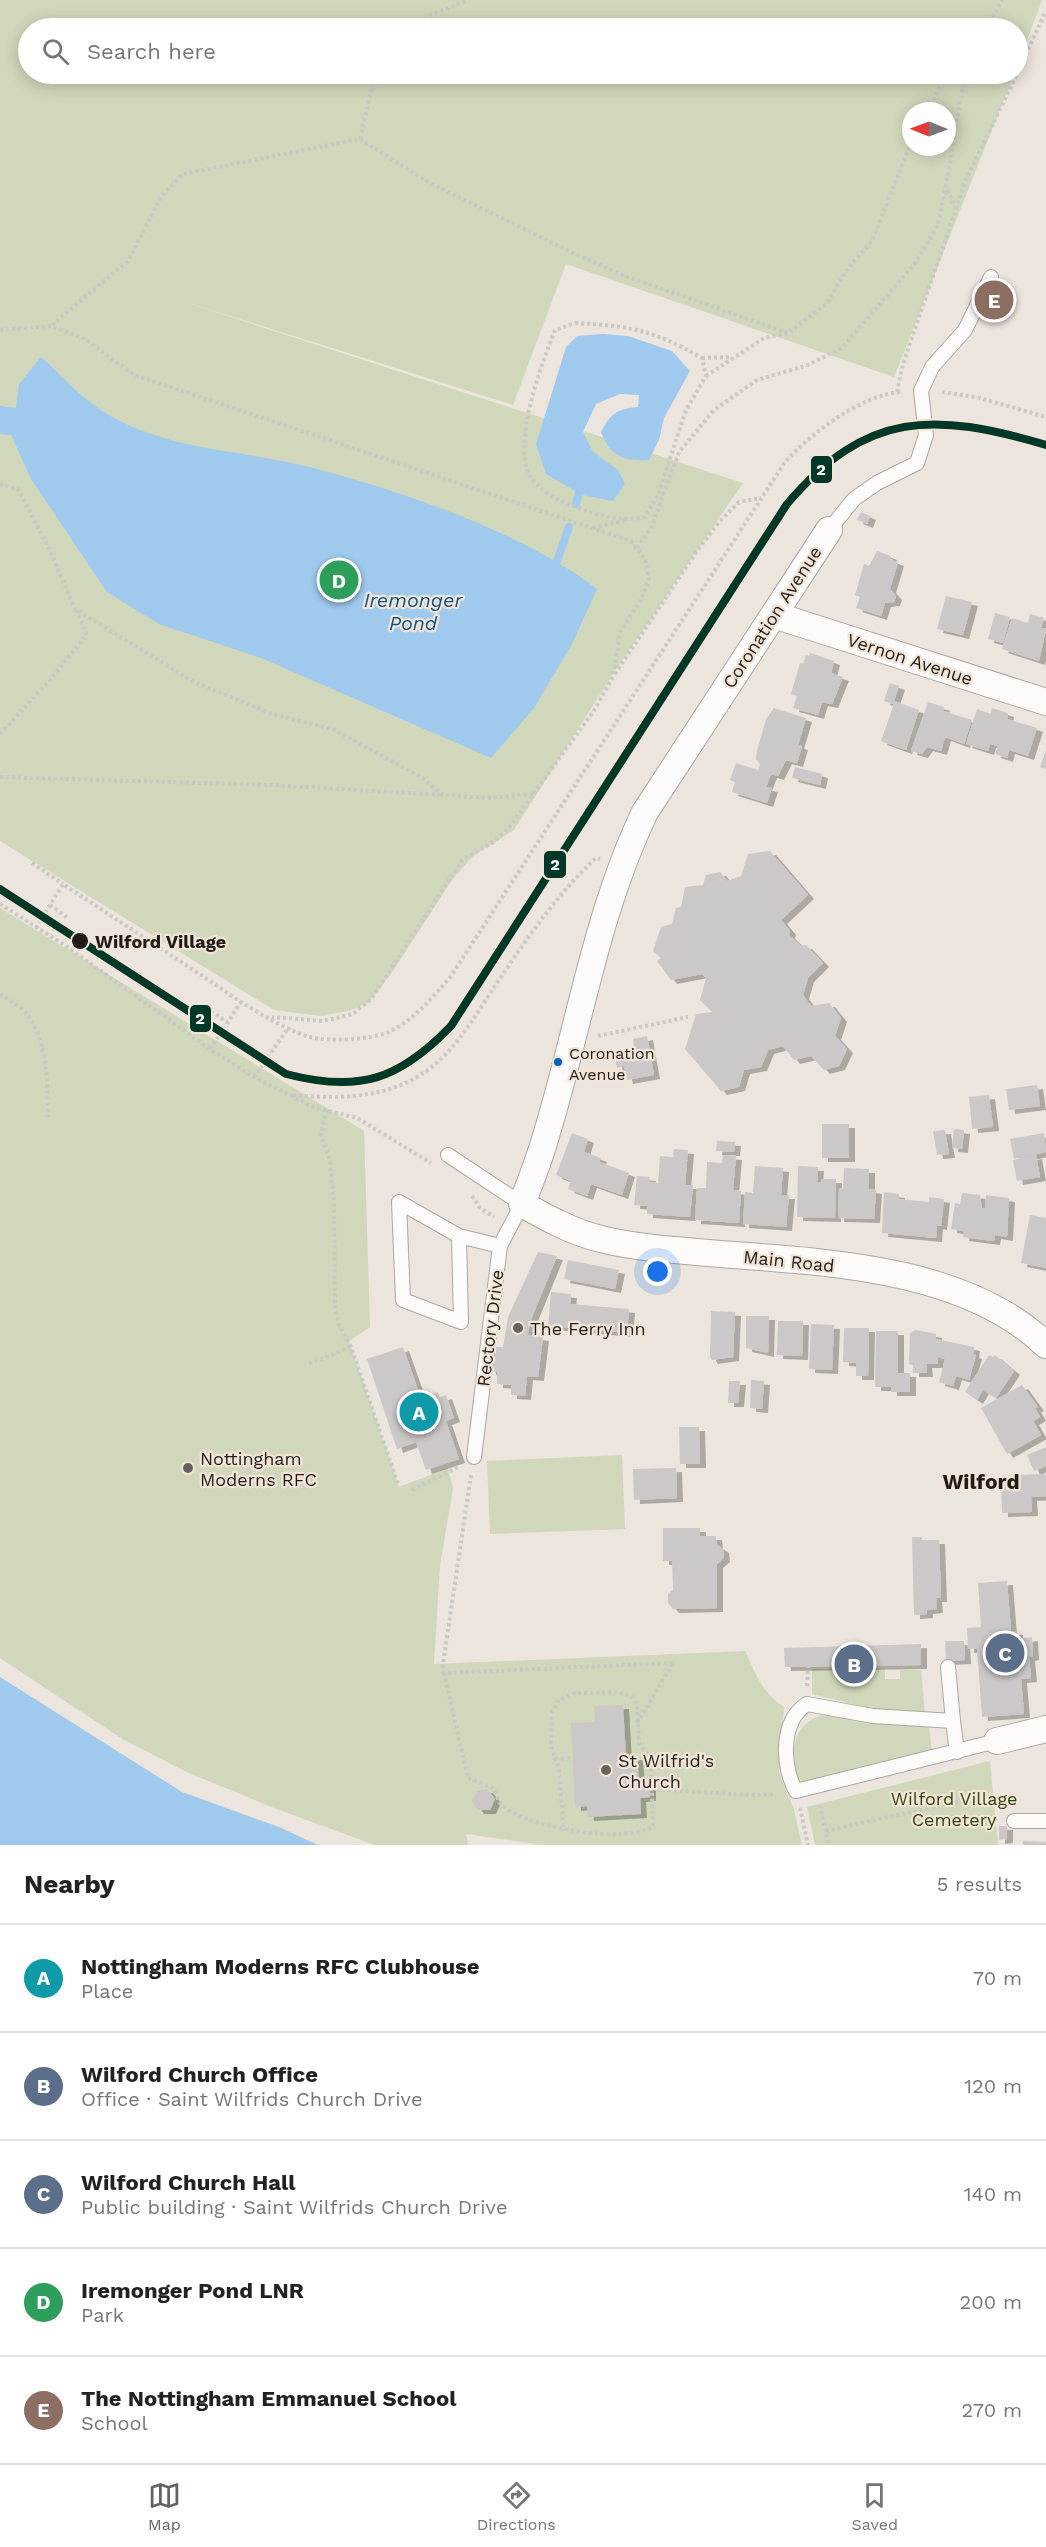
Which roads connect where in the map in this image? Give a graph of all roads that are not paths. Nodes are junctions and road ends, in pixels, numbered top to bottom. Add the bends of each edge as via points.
1 (991, 277) dead end
2 (829, 530) joint
3 (774, 615) junction
4 (1046, 702) edge
5 (448, 1155) dead end
6 (522, 1204) junction
7 (459, 1236) junction
8 (500, 1246) junction
9 (1046, 1345) edge
10 (474, 1457) road end
11 (948, 1667) dead end
12 (952, 1720) junction
13 (1046, 1729) edge
14 (997, 1741) joint
15 (957, 1752) junction
16 (1014, 1821) dead end
17 (1046, 1821) edge

1 - 2 lane via 965,330 932,368 921,391 926,435 917,463 854,499
2 - 3 street, Coronation Avenue
3 - 4 street, Vernon Avenue
3 - 6 street, Coronation Avenue via 645,812 619,868 545,1140
5 - 6 lane
6 - 8 lane, Rectory Drive
6 - 9 street, Main Road via 602,1240 831,1264 936,1285 1003,1311
7 - 7 lane via 460,1279 460,1322 403,1300 399,1202
7 - 8 lane
8 - 10 lane, Rectory Drive
11 - 12 lane
12 - 15 lane
12 - 15 lane via 873,1716 807,1704 796,1715 786,1747 789,1780 796,1791
13 - 14 street
14 - 15 lane
16 - 17 lane

